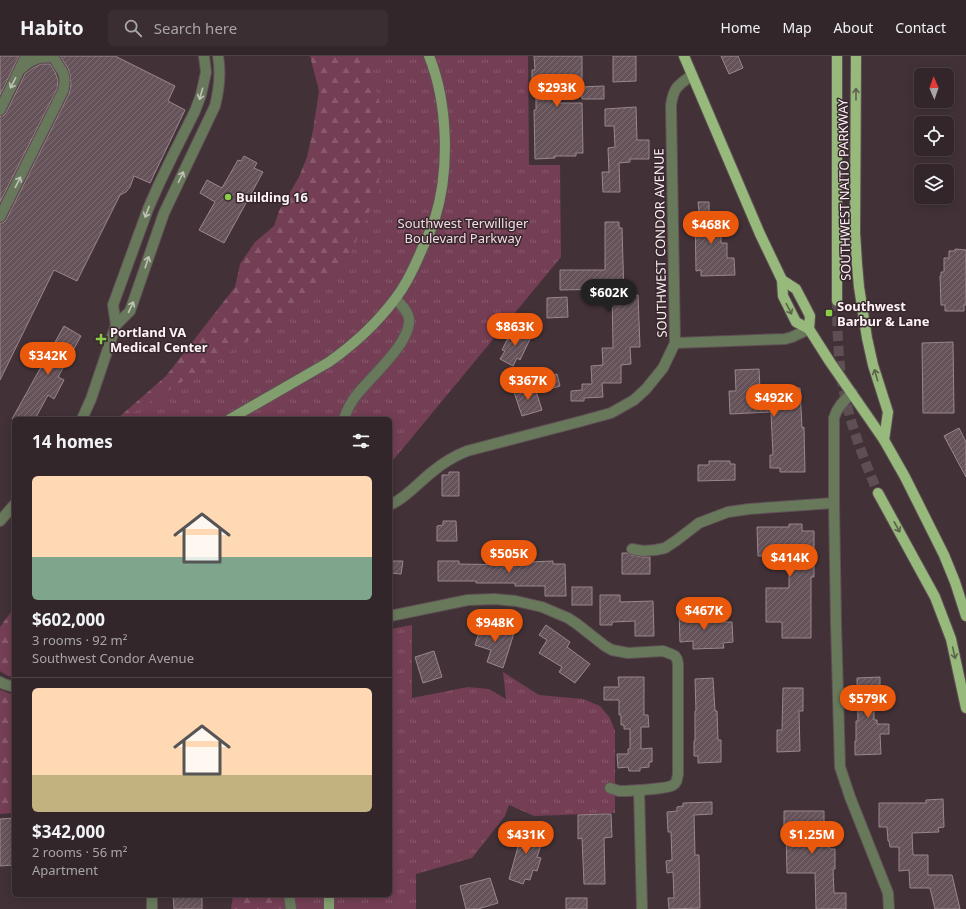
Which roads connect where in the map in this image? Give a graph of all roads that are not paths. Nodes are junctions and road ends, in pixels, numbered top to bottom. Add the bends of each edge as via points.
1 (26, 56) edge
2 (204, 56) edge
3 (218, 56) edge
4 (429, 56) edge
5 (684, 56) edge
6 (837, 56) edge
7 (856, 56) edge
8 (53, 57) edge
9 (21, 69) junction
10 (692, 75) junction
11 (0, 110) edge
12 (0, 217) edge
13 (782, 280) junction
14 (396, 298) junction
15 (837, 302) tunnel mouth
16 (116, 325) junction
17 (809, 329) junction
18 (675, 343) junction
19 (852, 393) junction
20 (83, 417) edge
21 (233, 417) edge
22 (345, 417) edge
23 (884, 440) junction
24 (878, 493) tunnel mouth
25 (834, 503) junction
26 (392, 505) edge
27 (12, 507) edge
28 (0, 521) edge
29 (632, 549) dead end
30 (965, 611) edge
31 (392, 616) edge
32 (0, 682) edge
33 (12, 686) edge
34 (966, 708) edge
35 (610, 788) dead end
36 (639, 790) junction
37 (152, 897) edge
38 (289, 897) edge
39 (328, 897) edge
40 (152, 909) edge
41 (291, 909) edge
42 (329, 909) edge
43 (642, 909) edge
44 (889, 909) edge

1 - 9 street
2 -> 16 street via 206,72 196,111 159,184 146,216 113,305
16 -> 3 street via 130,311 164,213 212,114 220,76
4 - 14 main road via 443,117 444,169 435,218 415,266
5 - 10 main road
6 - 15 main road, SOUTHWEST NAITO PARKWAY
23 -> 7 main road, SOUTHWEST NAITO PARKWAY via 888,412 873,365 862,311 856,248
8 - 9 street via 35,59
12 -> 8 street via 63,91 65,77
9 -> 11 street
10 - 13 main road
10 - 18 street, SOUTHWEST CONDOR AVENUE via 676,88 671,105
13 - 17 main road via 796,289 810,316
13 -> 17 main road via 782,296 796,322
14 - 21 main road via 354,343 329,362
14 - 22 street via 408,314 407,333 388,360 359,392
16 - 20 street
17 - 18 street via 785,339
17 - 19 main road
18 - 26 street, SOUTHWEST CONDOR AVENUE via 662,368 634,400 611,413 454,456
19 - 23 main road
19 - 25 street via 840,404 834,418
23 - 30 main road via 935,537
24 -> 34 main road via 935,597 951,639
25 - 29 street via 728,512 699,523 665,548 643,551
25 - 44 street via 840,767 888,893
27 - 28 street
31 - 36 street via 468,600 506,599 542,607 562,615 612,650 628,653 663,651 671,654 677,659 678,664 676,784 670,787
32 - 33 street
35 - 36 street via 618,791
36 - 43 street
37 - 40 street
38 - 41 street
39 - 42 main road

